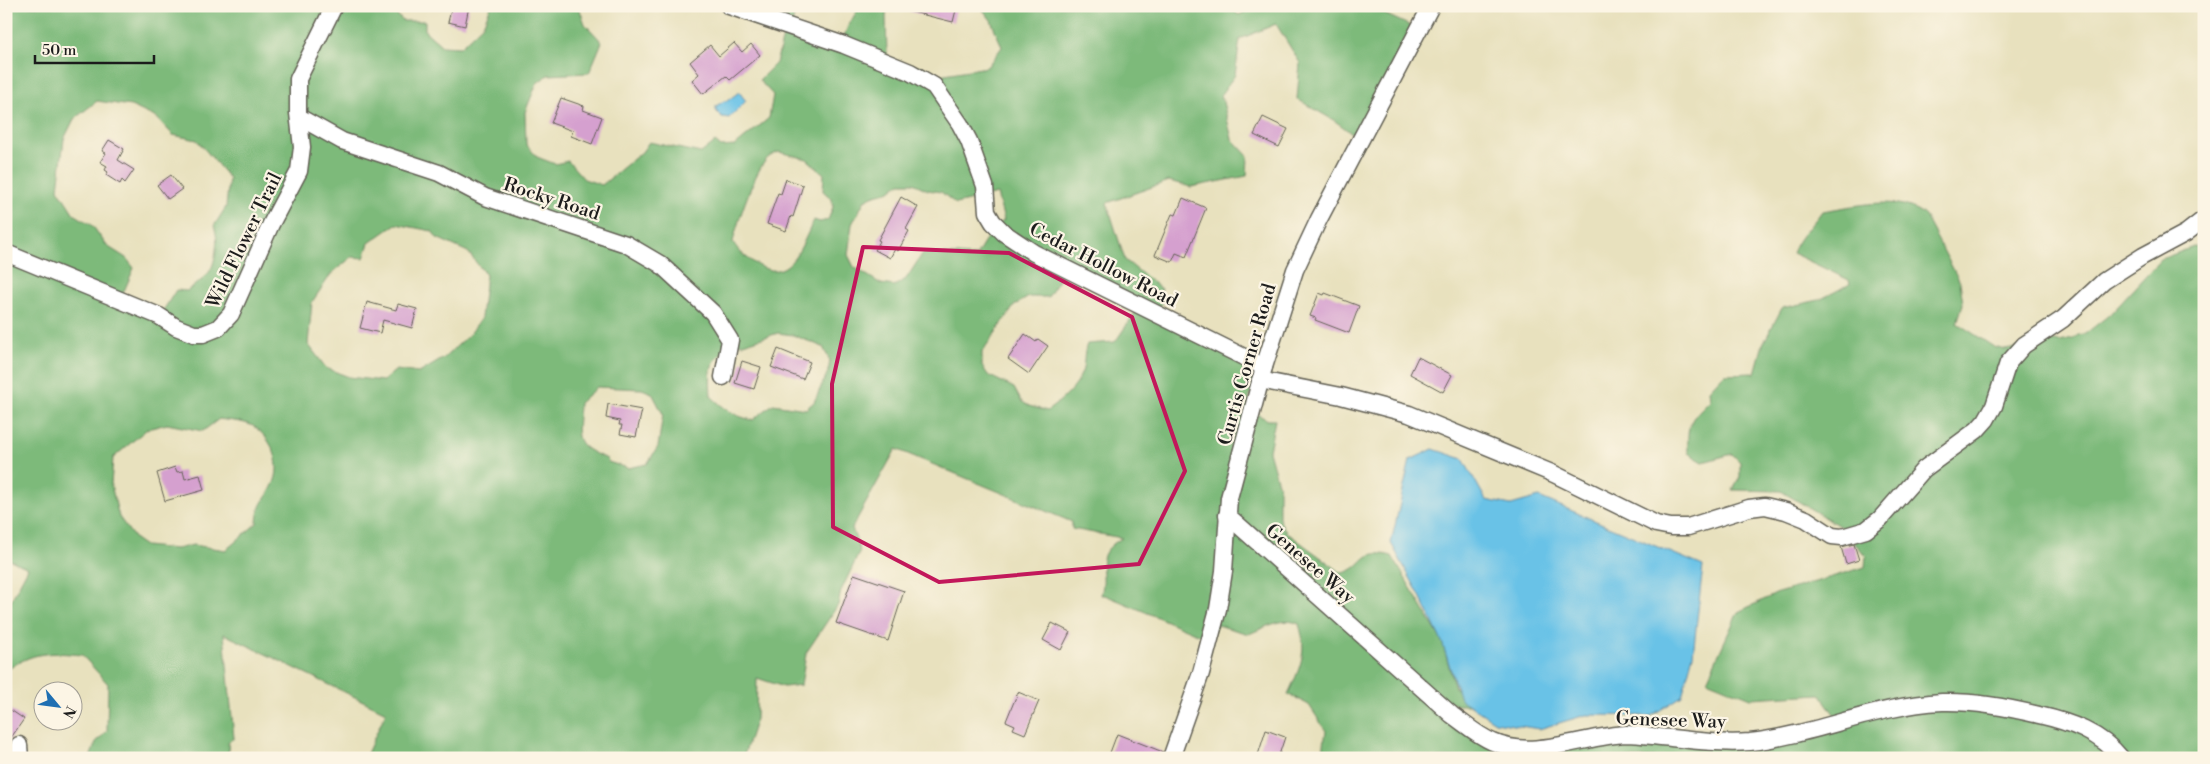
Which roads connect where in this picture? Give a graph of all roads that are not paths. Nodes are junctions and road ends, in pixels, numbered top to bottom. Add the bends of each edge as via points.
1 (334, 6) edge
2 (729, 6) edge
3 (1431, 6) edge
4 (299, 117) junction
5 (2204, 219) edge
6 (6, 253) edge
7 (1262, 373) junction
8 (723, 378) dead end
9 (1227, 515) junction
10 (1171, 758) edge
11 (2121, 758) edge

1 - 4 street, Wild Flower Trail via 298,78
2 - 7 street, Cedar Hollow Road via 844,45 910,72 934,86 969,141 985,186 988,212 1004,233 1034,253
3 - 7 street, Curtis Corner Road via 1306,244
4 - 6 street, Wild Flower Trail via 302,147 299,171 271,224 231,314 226,322 212,331 194,334 159,316
4 - 8 street, Rocky Road via 342,141 439,173 485,197 626,244 660,264 713,313 730,340
5 - 7 street, Cedar Hollow Road via 2104,282 2063,319 2024,345 2008,363 1994,406 1977,430 1924,469 1880,519 1866,530 1842,537 1832,536 1786,510 1765,506 1688,527 1656,524 1554,474 1409,414
7 - 9 street, Curtis Corner Road
9 - 10 street, Curtis Corner Road via 1218,609 1201,673
9 - 11 street, Genesee Way via 1452,715 1502,746 1522,750 1626,734 1749,742 1782,737 1896,708 1972,702 2047,717 2083,729 2113,748

